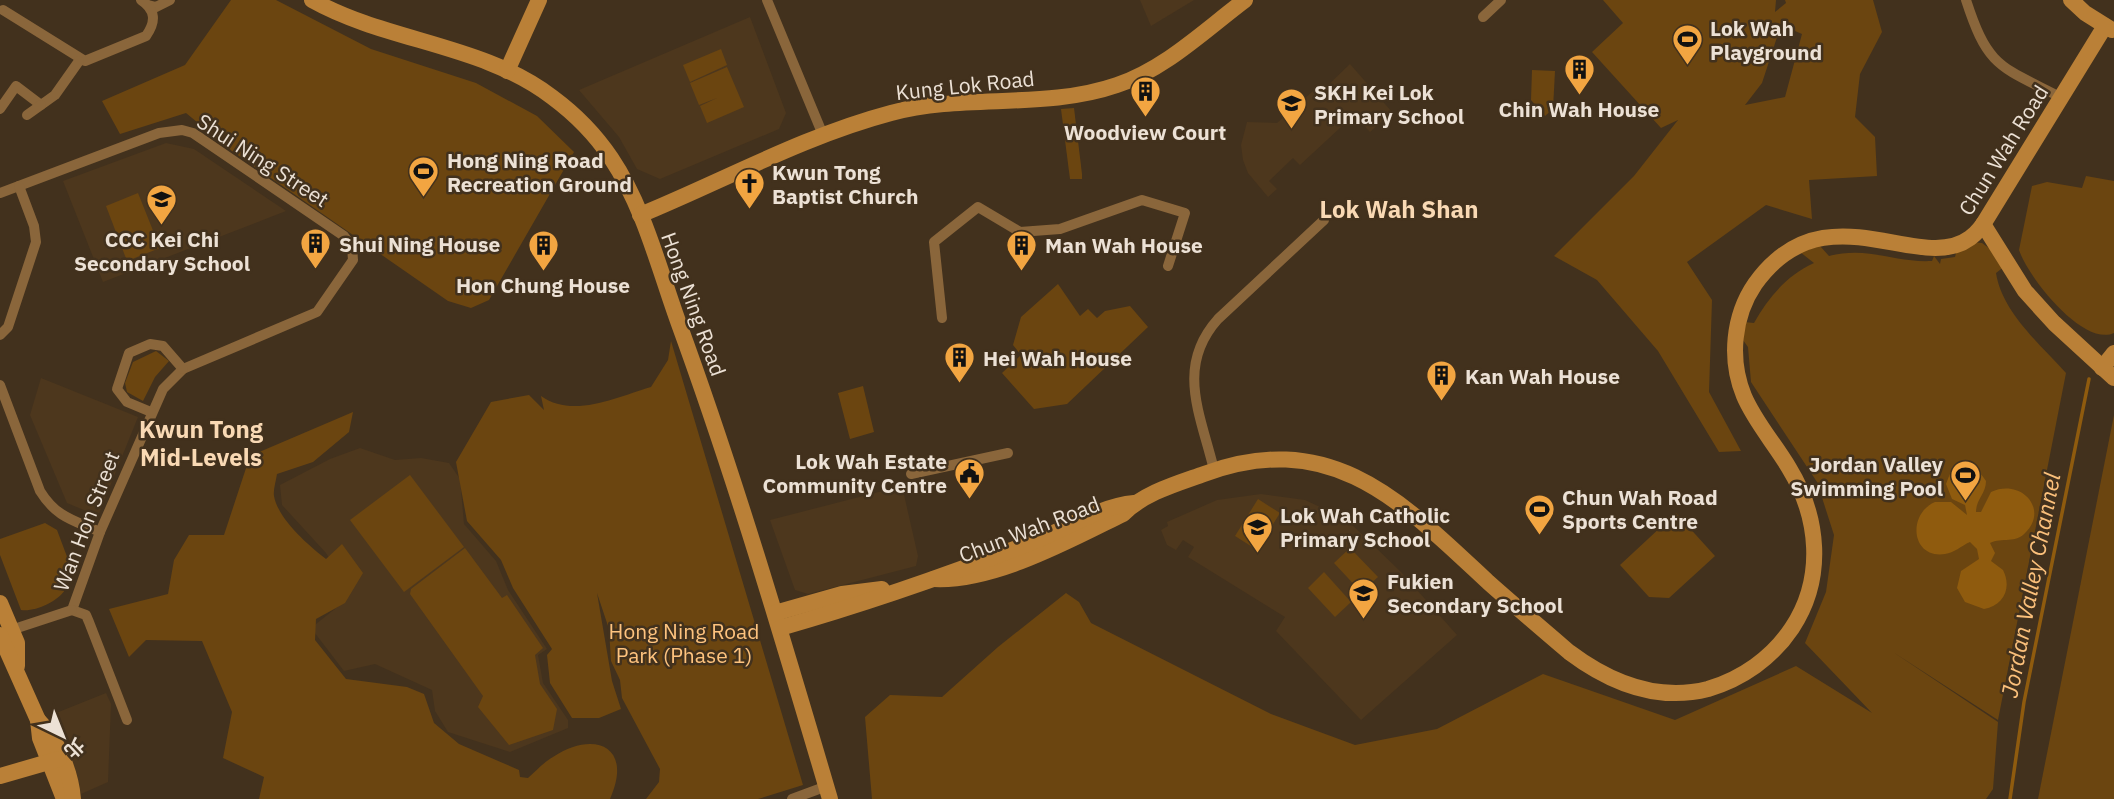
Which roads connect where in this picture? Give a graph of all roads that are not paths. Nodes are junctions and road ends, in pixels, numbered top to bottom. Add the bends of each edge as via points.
1 (9, 0) edge
2 (170, 0) edge
3 (538, 0) edge
4 (767, 0) edge
5 (1245, 0) edge
6 (1501, 0) edge
7 (1966, 0) edge
8 (2071, 0) edge
9 (145, 2) edge
10 (323, 3) edge
11 (1, 12) edge
12 (1483, 17) dead end
13 (2109, 29) edge
14 (79, 61) junction
15 (507, 71) junction
16 (2060, 97) junction
17 (41, 105) junction
18 (0, 109) edge
19 (27, 115) dead end
20 (823, 135) junction
21 (19, 186) junction
22 (0, 193) edge
23 (640, 215) junction
24 (1324, 220) dead end
25 (1983, 224) junction
26 (344, 236) joint
27 (1168, 267) dead end
28 (942, 318) dead end
29 (0, 335) edge
30 (2114, 353) edge
31 (183, 369) junction
32 (2108, 373) edge
33 (0, 385) edge
34 (151, 412) junction
35 (1009, 453) dead end
36 (1214, 470) junction
37 (911, 474) dead end
38 (100, 532) junction
39 (0, 603) edge
40 (72, 610) junction
41 (778, 620) junction
42 (4, 633) edge
43 (127, 720) dead end
44 (55, 760) junction
45 (0, 776) edge
46 (828, 793) edge
47 (64, 799) edge
48 (73, 799) edge
49 (792, 799) edge

1 - 11 street
2 - 9 street via 156,7
3 - 15 main road
4 - 20 street
5 - 20 main road, Kung Lok Road via 1156,66 1117,85 1074,95 907,109
6 - 12 street
7 - 16 street via 1989,55 2004,68
8 - 13 main road
9 - 14 street via 154,18 146,36
10 - 15 main road, Hong Ning Road via 377,28
11 - 14 street
13 - 16 main road, Chun Wah Road
14 - 17 street via 55,95
15 - 23 main road, Hong Ning Road via 551,96 592,133
16 - 25 main road, Chun Wah Road
17 - 18 street via 16,86
17 - 19 street
20 - 23 main road, Kung Lok Road
21 - 22 street, Shui Ning Street
21 - 26 street, Shui Ning Street via 159,133 182,130 203,139
21 - 29 street via 36,242 8,327
23 - 41 main road, Hong Ning Road
24 - 36 street via 1218,319 1195,355 1192,381
25 - 32 main road via 2025,290
25 - 36 main road, Chun Wah Road via 1970,239 1949,246 1856,236 1816,240 1779,259 1748,296 1736,335 1739,382 1805,497 1814,529 1814,565 1806,598 1787,635 1755,666 1722,684 1667,693 1632,687 1599,673 1569,652 1408,509 1345,471 1269,460
26 - 31 street, Wan Hon Street via 352,247 353,260 317,312
27 - 28 street via 1185,213 1142,200 1060,229 1020,232 978,207 934,242
30 - 32 main road
31 - 34 street, Wan Hon Street via 163,389
31 - 34 street via 163,346 150,344 129,353 117,389 127,402
33 - 38 street via 48,503 58,514
34 - 38 street, Wan Hon Street
35 - 37 street
36 - 41 main road, Chun Wah Road via 1134,503 1123,514 1023,559 958,580 915,584 843,611
38 - 40 street, Wan Hon Street
39 - 42 main road
40 - 42 street, Wan Hon Street
40 - 43 street via 86,615
41 - 46 main road, Hong Ning Road
42 - 44 main road via 38,720 40,738
44 - 45 main road
44 - 47 main road
44 - 48 main road via 72,788
46 - 49 street

